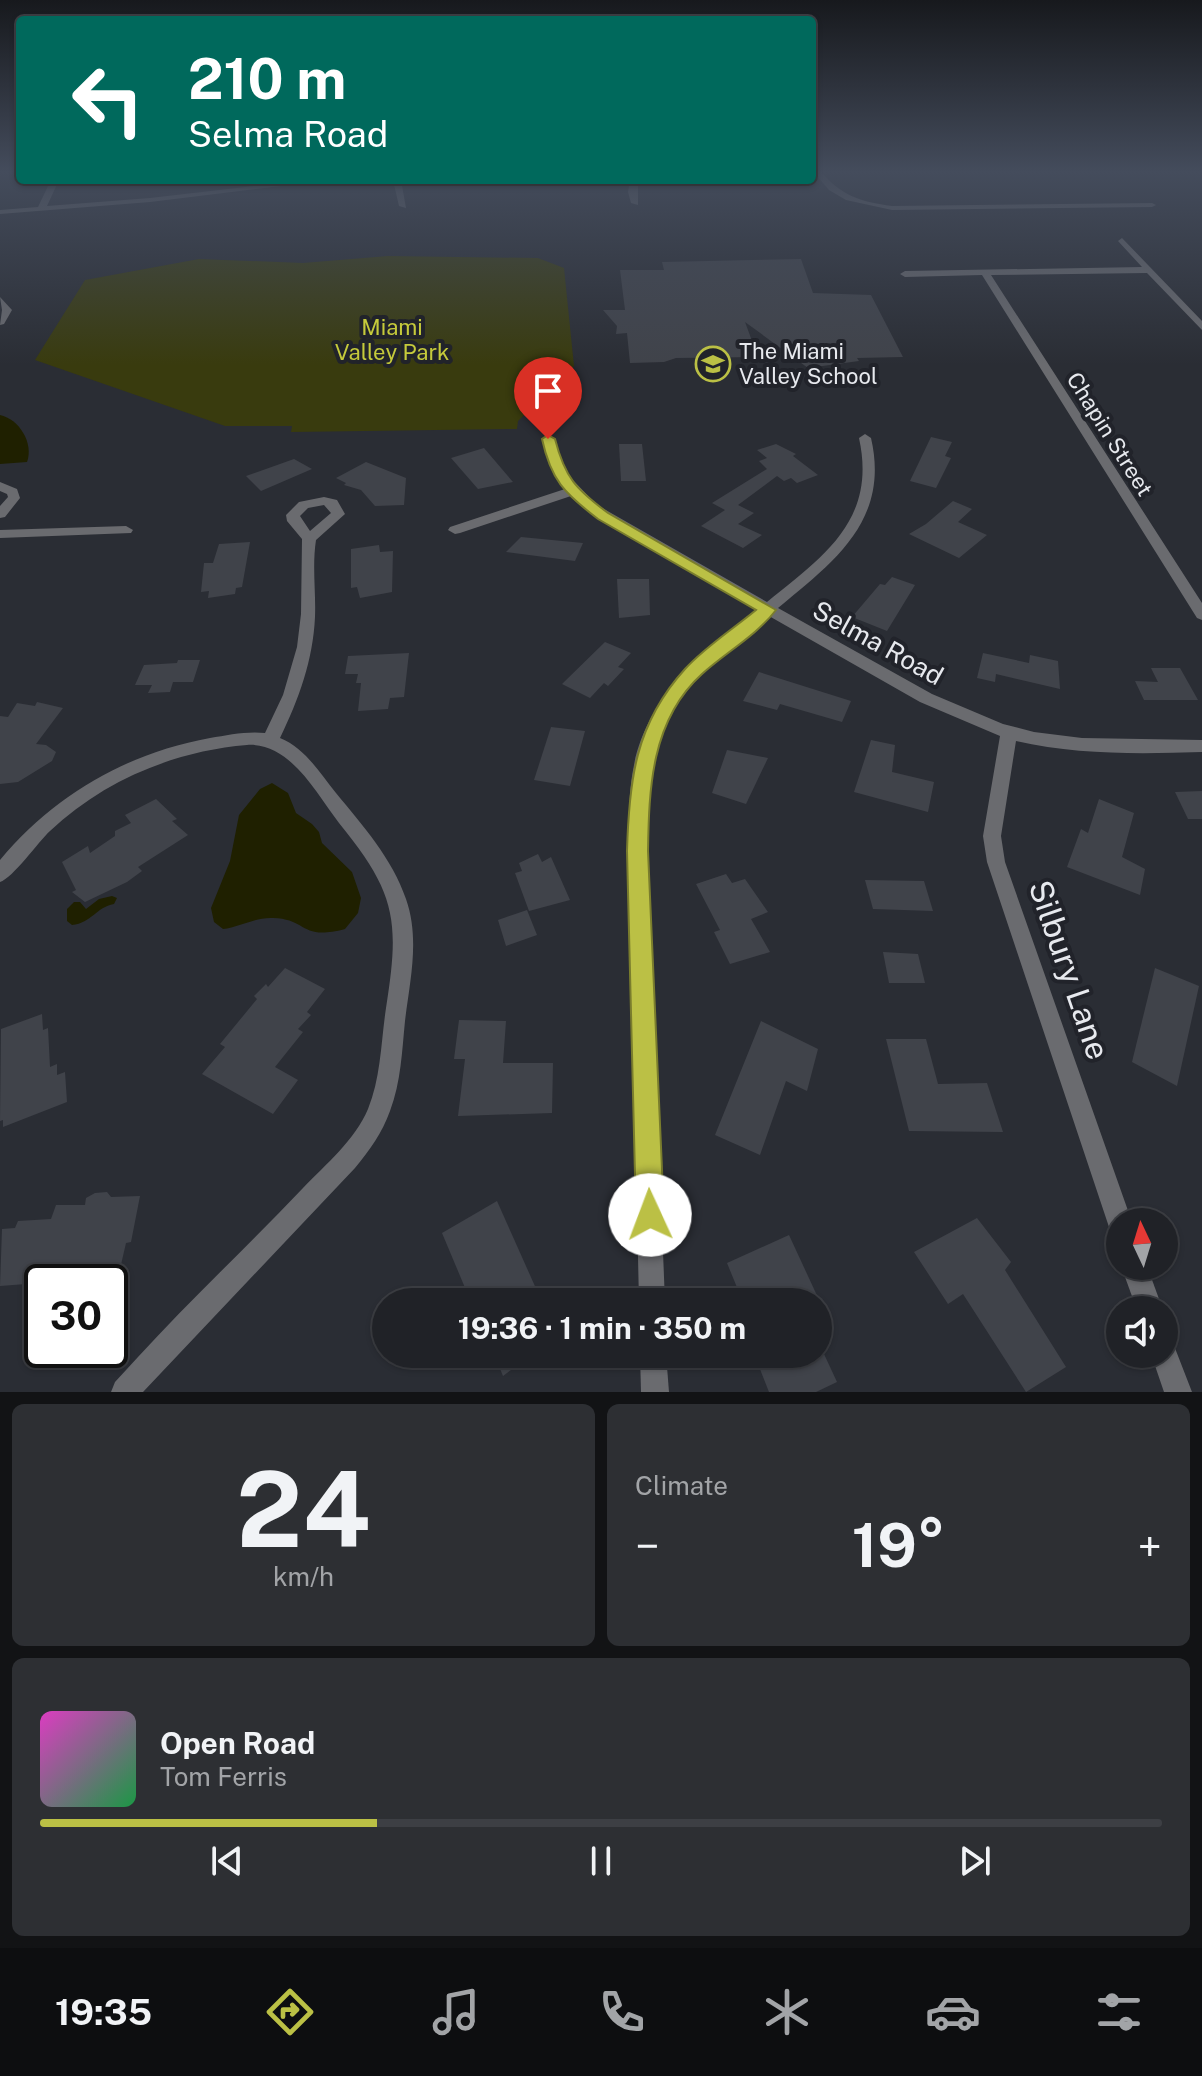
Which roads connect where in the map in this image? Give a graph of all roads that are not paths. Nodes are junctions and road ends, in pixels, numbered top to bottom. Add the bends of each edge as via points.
1 (1122, 241) dead end
2 (1150, 270) junction
3 (985, 273) junction
4 (905, 274) dead end
5 (0, 300) edge
6 (0, 322) edge
7 (1202, 327) edge
8 (865, 438) dead end
9 (548, 439) dead end
10 (0, 486) edge
11 (572, 491) junction
12 (0, 514) edge
13 (126, 530) dead end
14 (455, 530) dead end
15 (0, 534) edge
16 (309, 539) dead end
17 (768, 610) junction
18 (1202, 615) edge
19 (1009, 733) junction
20 (270, 740) junction
21 (1202, 746) edge
22 (0, 874) edge
23 (1115, 1208) edge
24 (652, 1288) edge
25 (654, 1368) edge
26 (1170, 1368) edge
27 (125, 1392) edge
28 (655, 1392) edge
29 (1178, 1392) edge

1 - 2 street
2 - 3 street
2 - 7 street
3 - 4 street
3 - 18 street, Chapin Street
5 - 6 street via 7,310
8 - 17 street via 870,490 851,533
9 - 11 street, Selma Road via 555,467
10 - 12 street via 14,498
11 - 14 street
11 - 17 street, Selma Road via 603,516
13 - 15 street
16 - 20 street via 306,642 288,707
17 - 19 street, Selma Road via 926,698
17 - 24 street via 692,673 672,697 646,752 639,791
19 - 21 street, Selma Road via 1126,748
19 - 23 street, Silbury Lane via 992,836 996,862
20 - 22 street via 177,751 108,779 46,822
20 - 27 street via 295,756 395,891 405,944 385,1090 360,1143
25 - 28 street
26 - 29 street

